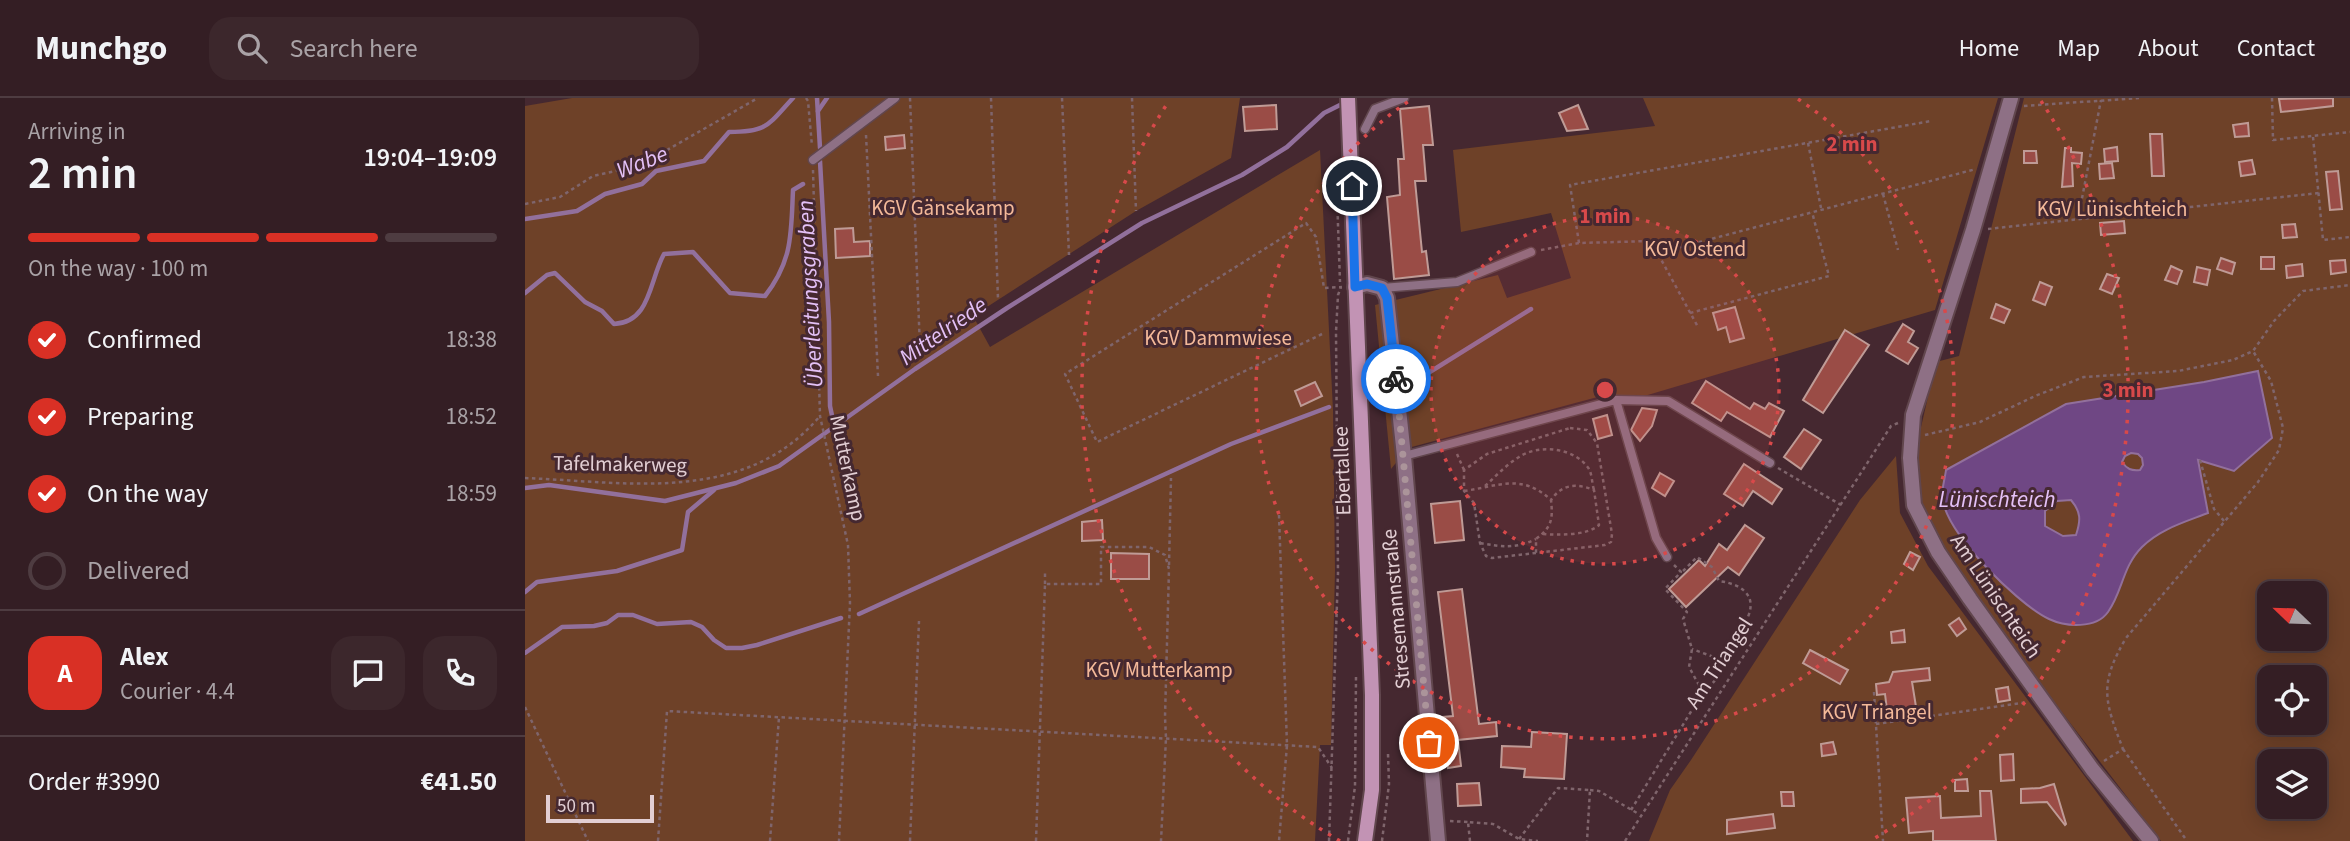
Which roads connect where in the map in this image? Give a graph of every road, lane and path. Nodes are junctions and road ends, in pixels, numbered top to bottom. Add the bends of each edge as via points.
1 (758, 98) edge
2 (895, 98) edge
3 (910, 98) edge
4 (991, 98) edge
5 (1062, 98) edge
6 (1132, 98) edge
7 (1348, 98) edge
8 (1404, 98) edge
9 (2139, 98) edge
10 (2272, 98) edge
11 (807, 100) edge
12 (2101, 100) junction
13 (2010, 103) edge
14 (1931, 121) dead end
15 (866, 122) junction
16 (1365, 129) dead end
17 (2350, 132) edge
18 (2313, 137) junction
19 (1808, 143) junction
20 (813, 160) junction
21 (1992, 165) junction
22 (2319, 192) junction
23 (1883, 194) junction
24 (525, 204) edge
25 (1821, 210) junction
26 (1136, 211) dead end
27 (1812, 212) junction
28 (2078, 219) junction
29 (1973, 230) junction
30 (2350, 237) edge
31 (1579, 243) junction
32 (1898, 250) dead end
33 (1531, 252) joint
34 (1658, 253) junction
35 (1069, 255) dead end
36 (2350, 285) edge
37 (1355, 287) junction
38 (1382, 288) junction
39 (998, 299) dead end
40 (1691, 313) junction
41 (1698, 327) dead end
42 (1322, 334) dead end
43 (920, 348) dead end
44 (2253, 351) junction
45 (878, 376) dead end
46 (1616, 400) junction
47 (1913, 415) junction
48 (820, 416) junction
49 (1911, 438) junction
50 (1447, 445) junction
51 (1404, 456) junction
52 (2200, 460) dead end
53 (1770, 463) joint
54 (1464, 470) junction
55 (525, 478) edge
56 (1171, 478) dead end
57 (1483, 488) junction
58 (1594, 490) junction
59 (1464, 491) junction
60 (1552, 500) junction
61 (1841, 505) junction
62 (1279, 515) dead end
63 (2224, 521) junction
64 (1543, 534) junction
65 (1536, 539) junction
66 (1479, 543) junction
67 (1536, 553) junction
68 (1667, 557) joint
69 (1169, 569) junction
70 (1045, 572) dead end
71 (1682, 572) junction
72 (1045, 584) junction
73 (919, 621) dead end
74 (1692, 649) junction
75 (1720, 657) junction
76 (1702, 688) junction
77 (1874, 692) dead end
78 (2042, 699) junction
79 (525, 707) edge
80 (779, 717) junction
81 (845, 720) junction
82 (916, 724) junction
83 (1876, 724) junction
84 (1041, 731) junction
85 (1166, 738) junction
86 (1287, 745) junction
87 (2123, 748) junction
88 (1332, 768) junction
89 (2092, 769) junction
90 (1590, 790) junction
91 (1631, 810) junction
92 (1637, 813) dead end
93 (1436, 820) junction
94 (1468, 822) junction
95 (1518, 839) junction
96 (588, 841) edge
97 (659, 841) edge
98 (770, 841) edge
99 (839, 841) edge
100 (910, 841) edge
101 (1036, 841) edge
102 (1161, 841) edge
103 (1279, 841) edge
104 (1329, 841) edge
105 (1365, 841) edge
106 (1438, 841) edge
107 (1469, 841) edge
108 (1538, 841) edge
109 (1587, 841) edge
110 (1625, 841) edge
111 (1883, 841) edge
112 (2151, 841) edge
113 (2187, 841) edge

1 - 24 path via 639,166 593,176 560,197
2 - 15 lane
3 - 43 path
4 - 39 path
5 - 35 path
6 - 26 path
7 - 37 main road, Ebertallee
8 - 16 lane via 1375,109
9 - 12 path
10 - 18 path via 2273,140
11 - 20 path, Mutterkamp
12 - 13 path
12 - 28 path
13 - 21 street, Am Lünischteich
14 - 19 path
15 - 20 lane
15 - 45 path
17 - 18 path
18 - 22 path
19 - 25 path
19 - 31 path via 1570,185
20 - 48 path, Mutterkamp
21 - 23 path
21 - 29 street, Am Lünischteich
22 - 28 path
22 - 30 path via 2323,240
23 - 25 path
23 - 32 path
25 - 27 path
27 - 34 path
27 - 40 path via 1829,276
28 - 29 path
29 - 47 street, Am Lünischteich
31 - 33 path
31 - 34 path via 1651,241
33 - 38 lane via 1457,282
34 - 40 path
36 - 44 path via 2303,290
37 - 38 street
37 - 105 main road, Ebertallee via 1373,708 1372,790
38 - 51 street, Stresemannstraße via 1387,298
40 - 41 path
42 - 88 path via 1097,442 1065,374 1306,223 1316,237 1324,288 1341,287 1336,332 1338,573
44 - 49 path via 2233,360 2178,371 2084,377 1980,422
44 - 63 path via 2271,381 2283,440 2272,463
46 - 50 lane
46 - 53 lane via 1668,401
46 - 68 lane via 1656,538
47 - 49 street, Am Lünischteich
47 - 61 path, Am Triangel via 1891,426
48 - 55 path, Tafelmakerweg via 789,447 753,466 703,481
48 - 81 path, Mutterkamp via 848,545
49 - 78 street, Am Lünischteich via 1914,505 1938,552
50 - 51 lane
50 - 54 path
51 - 93 street, Stresemannstraße
52 - 63 path via 2214,509
53 - 61 path
54 - 59 path
54 - 67 path via 1487,454 1570,428 1587,430 1597,443 1611,542
56 - 69 path
57 - 58 path via 1521,455 1540,449 1578,458 1590,470
57 - 59 path
57 - 60 path via 1507,482 1527,484
58 - 60 path via 1568,486
58 - 64 path via 1598,525 1594,530
59 - 66 path via 1474,503
60 - 64 path via 1553,516
61 - 110 path, Am Triangel
62 - 86 path
63 - 87 path via 2113,659 2106,689
64 - 65 path
65 - 66 path via 1520,546
65 - 67 path
66 - 67 path via 1492,558
68 - 71 path
69 - 72 path via 1165,555 1149,547 1101,547 1101,584
69 - 85 path
70 - 72 path
71 - 74 path via 1665,589 1687,612 1683,619
71 - 75 path via 1697,557 1712,568 1719,581 1742,587 1749,597 1751,610
72 - 84 path
73 - 82 path
74 - 75 path
74 - 76 path via 1689,667
75 - 76 path via 1722,668 1715,684
76 - 91 path
77 - 83 path
78 - 83 path
78 - 89 street, Am Lünischteich
79 - 96 path
80 - 81 path
80 - 97 path via 667,711
80 - 98 path
81 - 82 path
81 - 99 path, Mutterkamp
82 - 84 path
82 - 100 path
83 - 111 path
84 - 85 path
84 - 101 path
85 - 86 path
85 - 102 path
86 - 88 path via 1318,747
86 - 103 path
87 - 89 path
87 - 113 path
88 - 104 path
89 - 112 street, Am Lünischteich
90 - 91 path
90 - 95 path via 1558,788
90 - 109 path
91 - 92 path
93 - 94 path
93 - 106 street, Stresemannstraße
94 - 95 path via 1493,824
94 - 107 path
95 - 108 path

